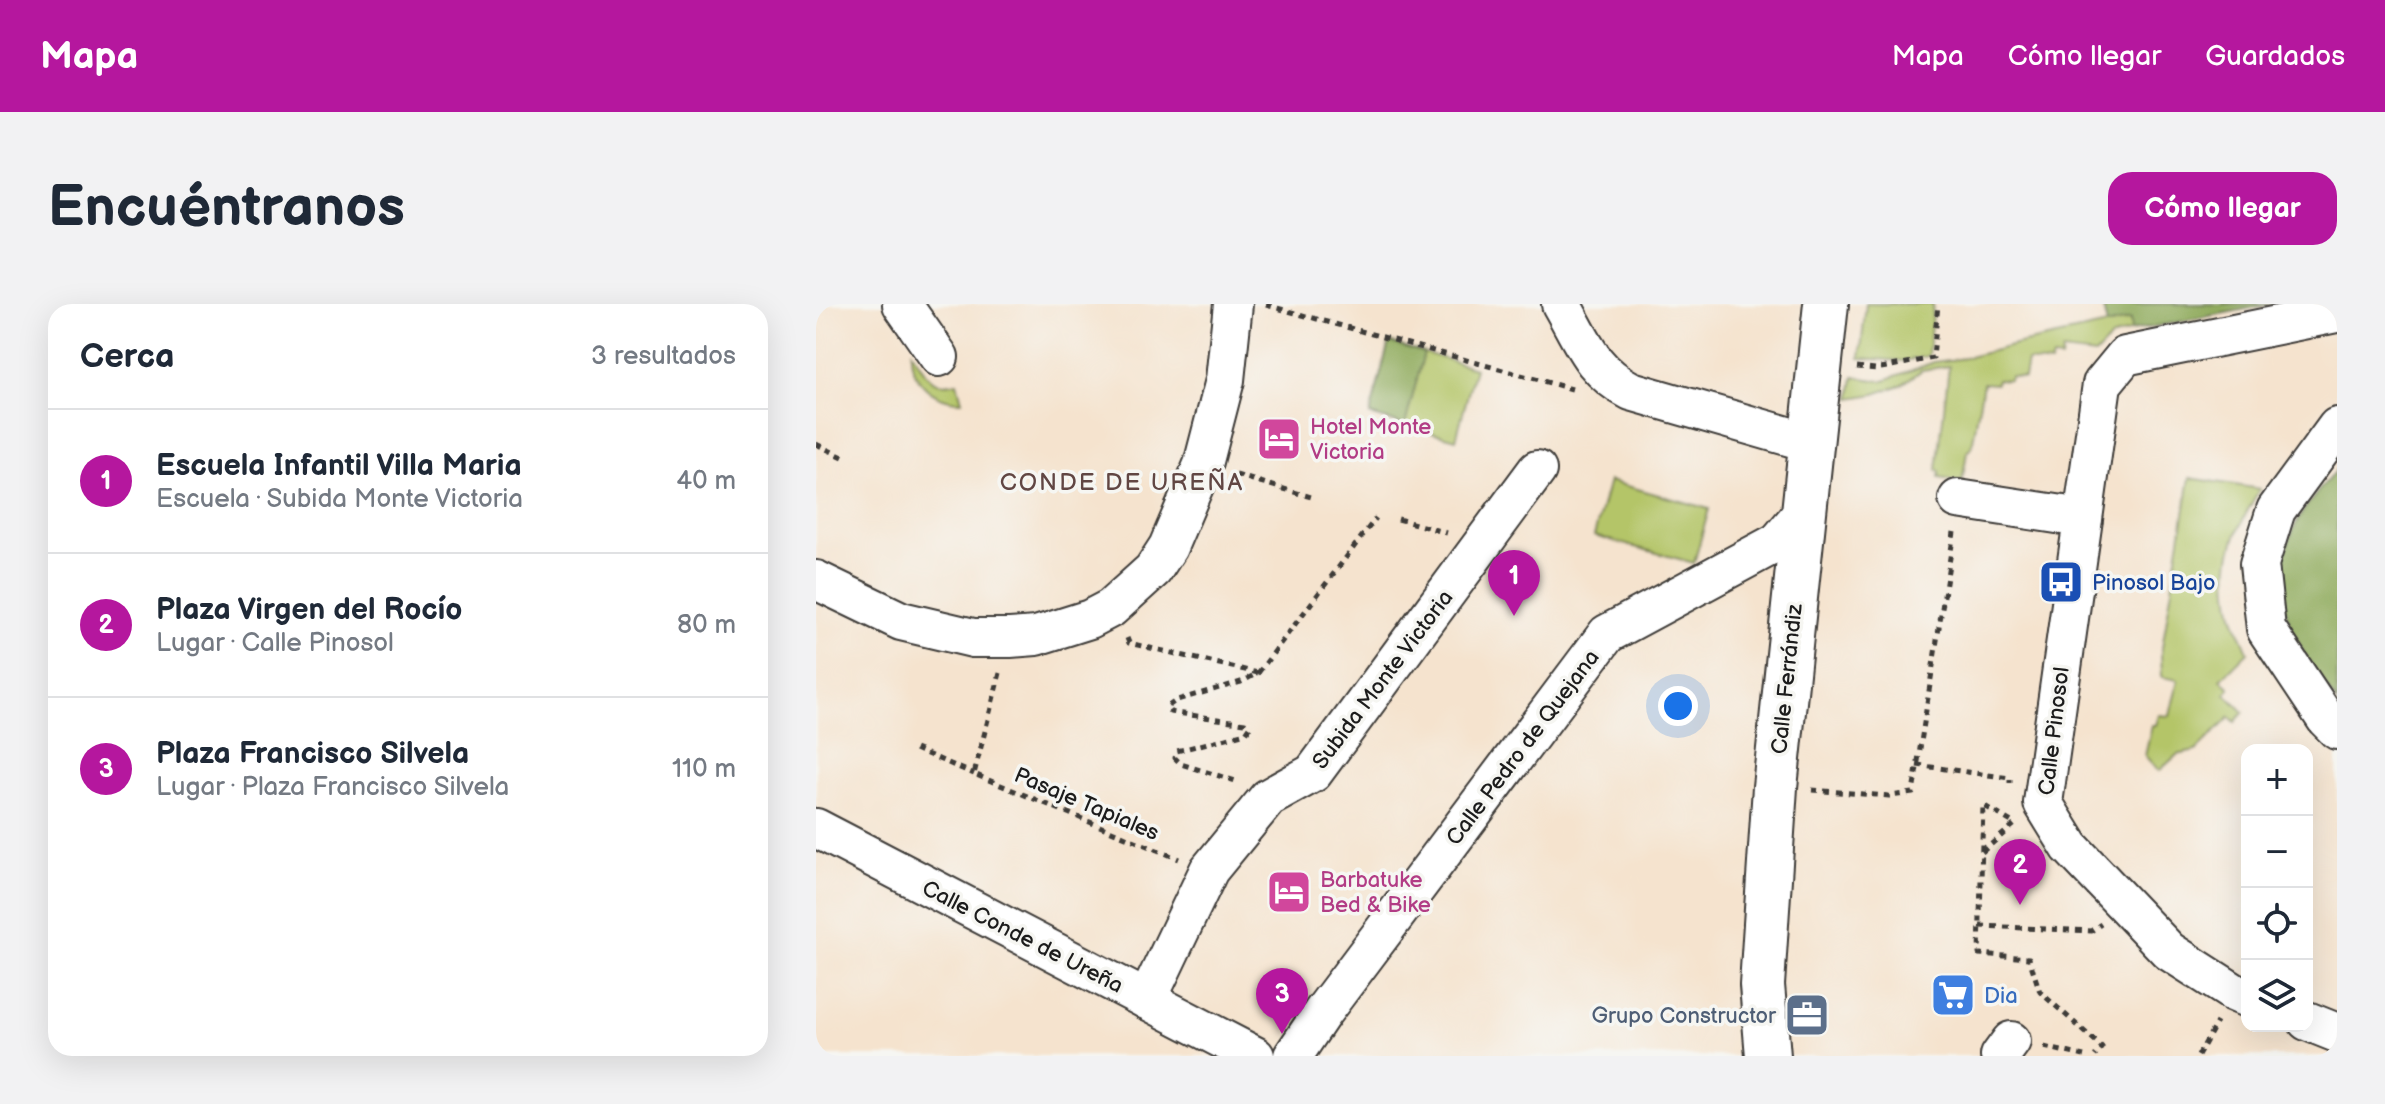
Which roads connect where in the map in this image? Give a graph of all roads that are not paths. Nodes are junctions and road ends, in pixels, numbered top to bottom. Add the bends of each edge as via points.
1 (902, 304) edge
2 (1233, 304) edge
3 (1561, 304) edge
4 (1826, 304) edge
5 (2337, 313) edge
6 (939, 357) dead end
7 (2337, 427) edge
8 (1812, 443) junction
9 (1537, 470) dead end
10 (1958, 499) road end
11 (1804, 511) junction
12 (2083, 518) junction
13 (1746, 561) junction
14 (816, 580) edge
15 (1794, 595) junction
16 (2337, 730) edge
17 (816, 828) edge
18 (2241, 995) edge
19 (1147, 1000) junction
20 (2313, 1023) edge
21 (2337, 1033) edge
22 (1242, 1050) edge
23 (1293, 1056) edge
24 (1768, 1056) edge

1 - 6 street
2 - 14 street via 1225,380 1203,465 1168,547 1153,570 1111,608 1036,636 973,638 901,621
3 - 8 street via 1597,367 1612,381
4 - 8 main road, Calle Ferrándiz
5 - 12 street, Calle Pinosol via 2125,356 2102,384
7 - 16 street via 2276,510 2259,564 2266,629
8 - 11 main road, Calle Ferrándiz
9 - 19 street, Subida Monte Victoria via 1313,773 1268,798 1209,870
10 - 12 street
11 - 13 street, Calle Pedro de Quejana via 1778,542
11 - 15 main road, Calle Ferrándiz
12 - 18 street, Calle Pinosol via 2043,803 2070,847 2169,951
13 - 15 street via 1784,576
13 - 23 street, Calle Pedro de Quejana via 1607,634
15 - 24 main road, Calle Ferrándiz via 1762,985
17 - 19 street, Calle Conde de Ureña
19 - 22 street, Calle Conde de Ureña
20 - 21 street

